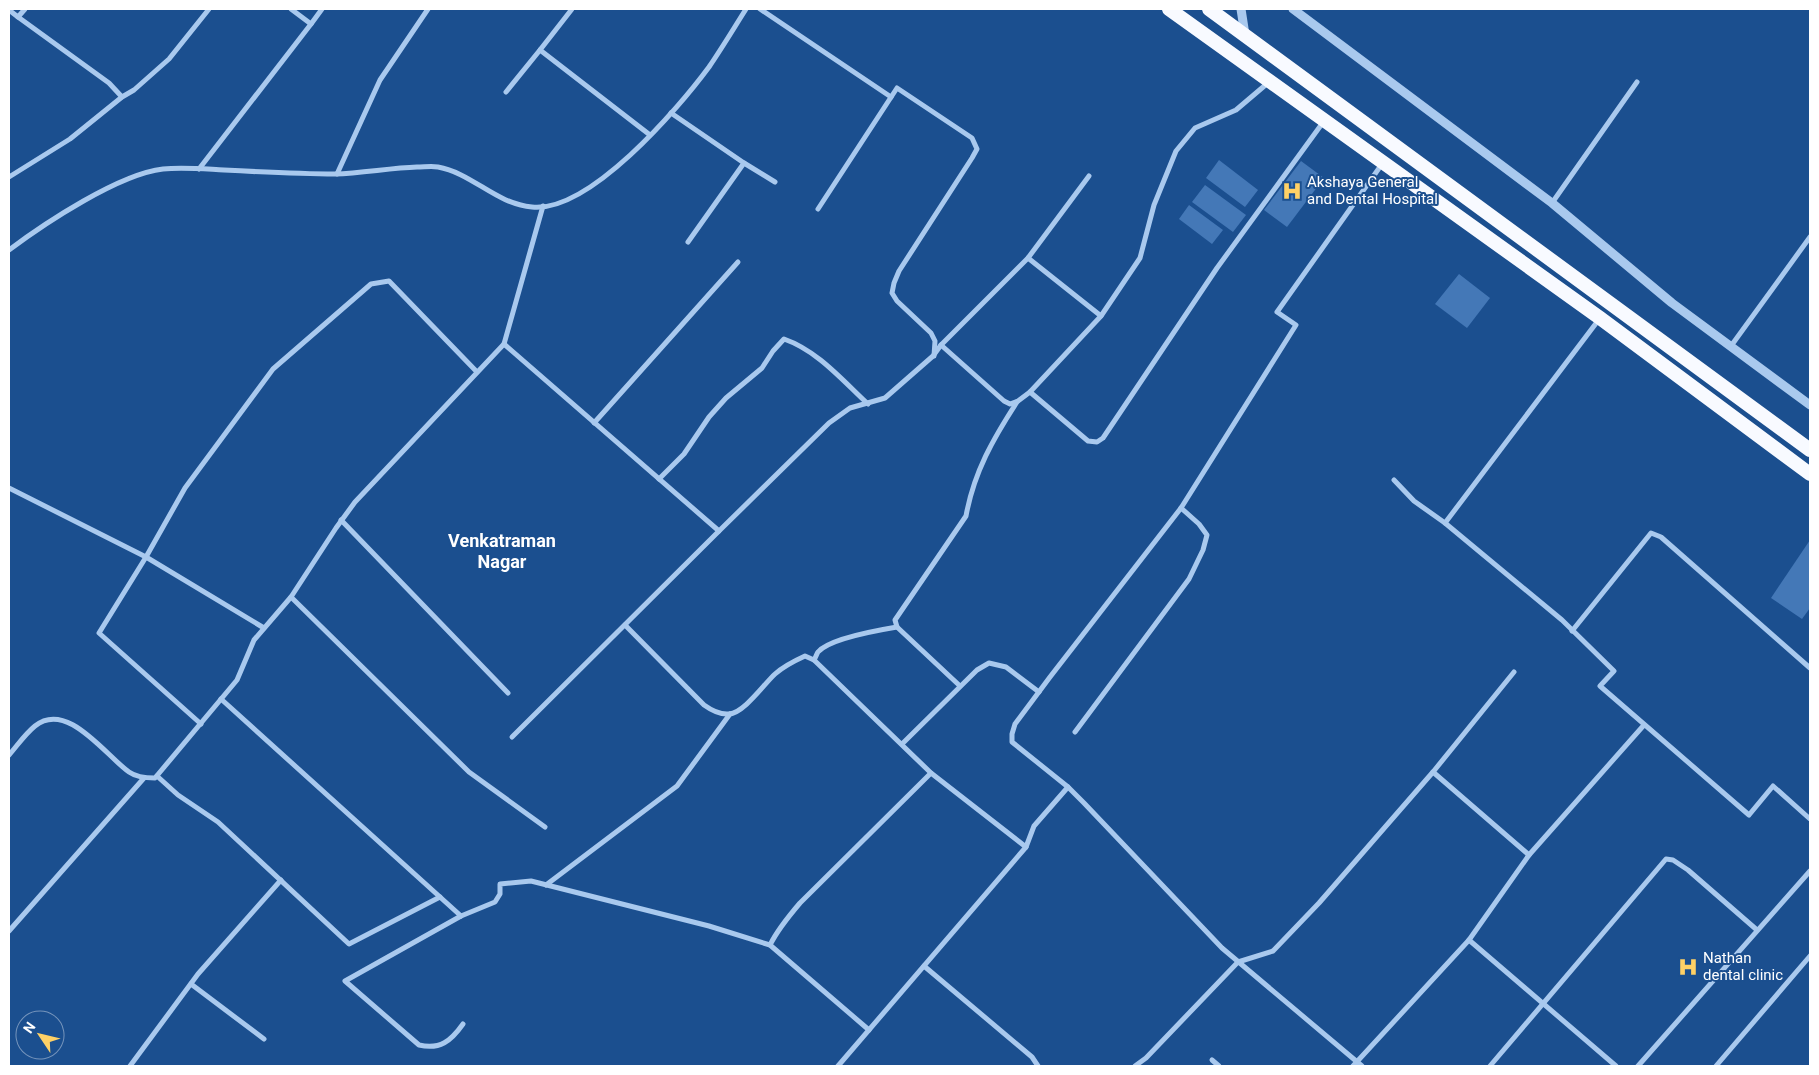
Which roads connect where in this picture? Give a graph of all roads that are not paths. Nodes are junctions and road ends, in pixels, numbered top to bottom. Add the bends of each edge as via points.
1 (25, 9) edge
2 (209, 9) edge
3 (291, 9) edge
4 (322, 9) edge
5 (428, 9) edge
6 (572, 9) edge
7 (746, 9) edge
8 (760, 9) edge
9 (1168, 9) edge
10 (1209, 9) edge
11 (1242, 9) edge
12 (1293, 9) edge
13 (9, 10) edge
14 (18, 18) junction
15 (311, 24) junction
16 (1245, 35) junction
17 (540, 50) junction
18 (1269, 82) junction
19 (1637, 82) dead end
20 (506, 92) dead end
21 (122, 97) junction
22 (891, 97) junction
23 (671, 113) junction
24 (1324, 121) junction
25 (650, 135) junction
26 (744, 162) junction
27 (1382, 164) junction
28 (199, 169) junction
29 (337, 174) junction
30 (9, 176) edge
31 (1089, 176) dead end
32 (775, 182) dead end
33 (1552, 203) junction
34 (544, 206) junction
35 (818, 209) dead end
36 (1810, 237) edge
37 (688, 242) dead end
38 (9, 250) edge
39 (1028, 258) junction
40 (738, 262) dead end
41 (1101, 316) junction
42 (1600, 318) junction
43 (504, 344) junction
44 (942, 345) junction
45 (1731, 346) junction
46 (934, 356) junction
47 (477, 372) junction
48 (1030, 392) junction
49 (1018, 401) junction
50 (868, 404) junction
51 (1810, 405) edge
52 (594, 423) junction
53 (1810, 450) edge
54 (1810, 474) edge
55 (659, 479) junction
56 (1394, 480) dead end
57 (9, 488) edge
58 (1181, 508) junction
59 (342, 520) junction
60 (1445, 523) junction
61 (719, 531) junction
62 (146, 557) junction
63 (291, 598) junction
64 (624, 625) junction
65 (897, 627) junction
66 (264, 628) junction
67 (1572, 631) junction
68 (814, 660) junction
69 (1810, 668) edge
70 (1514, 672) dead end
71 (960, 686) junction
72 (1038, 692) junction
73 (508, 693) dead end
74 (222, 699) junction
75 (730, 714) junction
76 (201, 724) junction
77 (1644, 724) junction
78 (1075, 732) dead end
79 (512, 737) dead end
80 (902, 744) junction
81 (9, 755) edge
82 (1433, 772) junction
83 (932, 774) junction
84 (156, 776) junction
85 (144, 778) junction
86 (1068, 787) junction
87 (1810, 819) edge
88 (545, 827) dead end
89 (1026, 847) junction
90 (1529, 854) junction
91 (1810, 871) edge
92 (281, 880) junction
93 (546, 885) junction
94 (440, 897) junction
95 (461, 916) junction
96 (9, 930) edge
97 (1757, 930) junction
98 (1469, 940) junction
99 (770, 946) junction
100 (1810, 956) edge
101 (1238, 962) junction
102 (924, 966) junction
103 (190, 984) junction
104 (1543, 1004) junction
105 (463, 1024) dead end
106 (869, 1030) junction
107 (264, 1039) dead end
108 (1212, 1060) dead end
109 (1354, 1064) edge
110 (130, 1066) edge
111 (838, 1066) edge
112 (1038, 1066) edge
113 (1135, 1066) edge
114 (1219, 1066) edge
115 (1362, 1066) edge
116 (1490, 1066) edge
117 (1616, 1066) edge
118 (1638, 1066) edge
119 (1716, 1066) edge

1 - 14 street
2 - 21 street via 169,58
3 - 15 street
4 - 15 street
5 - 29 street via 380,80
6 - 17 street
7 - 23 street via 708,68
8 - 22 street
9 - 18 highway
10 - 16 highway
11 - 16 street
12 - 33 street
13 - 14 street
14 - 21 street via 109,83
15 - 28 street
16 - 53 highway
17 - 20 street
17 - 25 street
18 - 24 highway
18 - 41 street via 1236,110 1195,128 1176,151 1154,205 1140,258
19 - 33 street
21 - 30 street via 70,139
22 - 35 street
22 - 46 street via 897,88 972,138 977,149 894,283 892,293 897,301 932,333
23 - 25 street
23 - 26 street
24 - 27 highway
24 - 48 street via 1217,268 1103,438 1096,442 1088,441
25 - 34 street via 593,186 576,197
26 - 32 street
26 - 37 street
27 - 42 highway
27 - 58 street via 1277,312 1296,325
28 - 29 street
28 - 38 street via 163,169 127,178
29 - 34 street via 438,167 460,174 510,202 534,208
31 - 39 street
33 - 45 street via 1672,303
34 - 43 street
36 - 45 street
39 - 41 street
39 - 44 street
40 - 52 street
41 - 48 street
42 - 54 highway
42 - 60 street
43 - 47 street
43 - 52 street
44 - 46 street
44 - 49 street via 1004,401 1010,404
45 - 51 street
46 - 50 street via 885,398
47 - 59 street via 355,502
47 - 62 street via 389,281 371,284 273,369 185,488
48 - 49 street
49 - 65 street via 980,467 966,516 895,620
50 - 55 street via 815,354 784,339 762,368 708,417 684,454
50 - 61 street via 850,408 829,423
52 - 55 street
55 - 61 street
56 - 60 street via 1414,501
57 - 62 street
58 - 72 street
58 - 78 street via 1200,524 1207,535 1198,562 1189,579
59 - 63 street
59 - 73 street
60 - 67 street
61 - 64 street
62 - 66 street
62 - 76 street via 99,633
63 - 66 street
63 - 88 street via 469,772
64 - 75 street via 704,705 715,712
64 - 79 street
65 - 68 street via 854,636 826,647 817,653
65 - 71 street
66 - 74 street via 254,640 238,680
67 - 69 street via 1651,533 1661,537
67 - 77 street via 1614,671 1600,686
68 - 75 street via 805,656 793,661 776,673 741,709
68 - 80 street
70 - 82 street
71 - 72 street via 989,663 1006,666
71 - 80 street
72 - 86 street via 1015,724 1012,742
74 - 76 street
74 - 94 street
75 - 93 street via 677,786
76 - 84 street
77 - 87 street via 1749,816 1773,786
77 - 90 street
80 - 83 street
81 - 85 street via 36,726 50,720 63,720 76,726 130,773
82 - 90 street
82 - 101 street via 1319,904 1273,951
83 - 89 street
83 - 99 street via 800,903
84 - 85 street
84 - 92 street via 178,796 218,822
85 - 96 street
86 - 89 street via 1034,826
86 - 101 street
89 - 102 street
90 - 98 street
91 - 97 street
92 - 94 street via 349,944
92 - 103 street
93 - 95 street via 531,881 500,884 500,894 495,902
93 - 99 street via 709,926
94 - 95 street
95 - 105 street via 344,981 419,1045 437,1047 456,1034
97 - 104 street via 1688,870 1666,859
97 - 118 street
98 - 104 street
98 - 109 street
99 - 106 street
100 - 119 street
101 - 109 street
101 - 113 street
102 - 106 street
102 - 112 street
103 - 107 street
103 - 110 street
104 - 116 street
104 - 117 street
106 - 111 street
108 - 114 street
109 - 115 street

